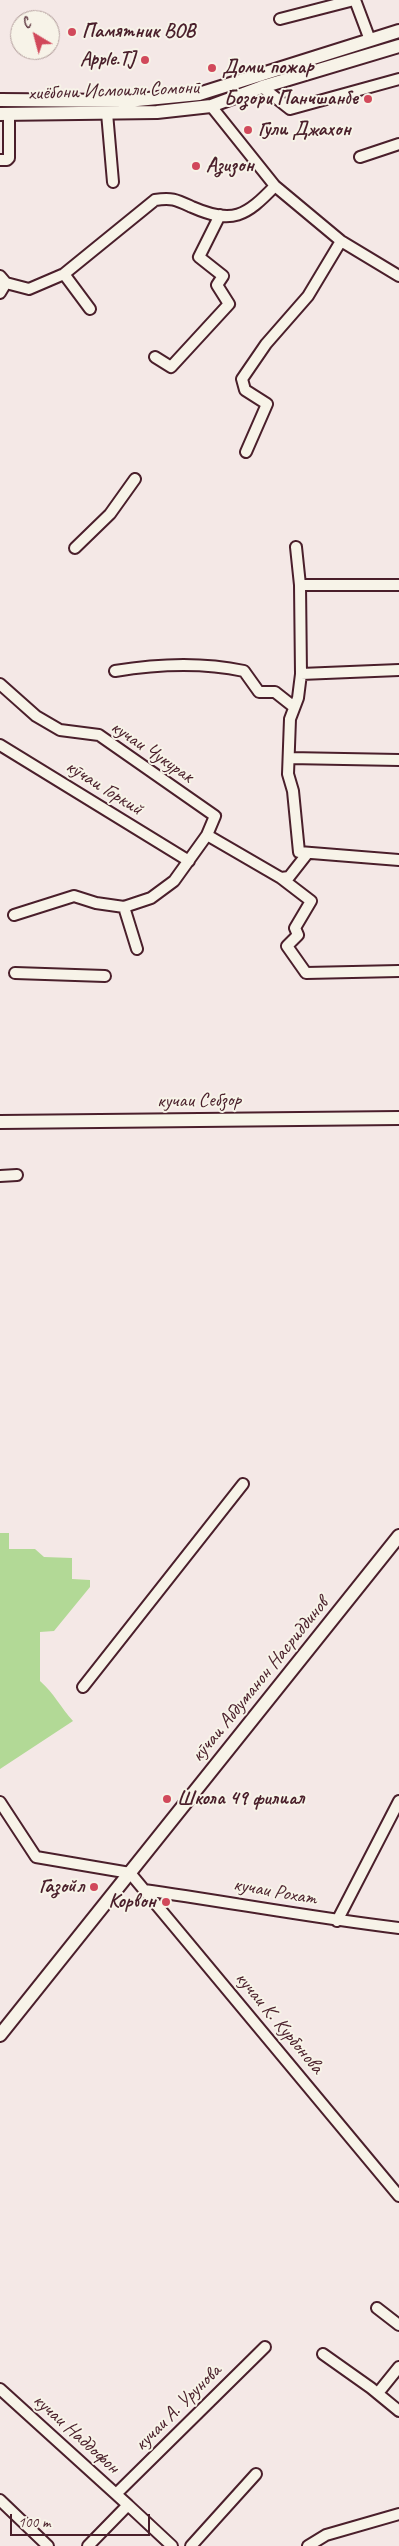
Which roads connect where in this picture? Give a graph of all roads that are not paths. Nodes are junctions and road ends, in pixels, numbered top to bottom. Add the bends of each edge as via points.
1 (355, 0) edge
2 (280, 19) dead end
3 (399, 31) edge
4 (370, 40) junction
5 (399, 46) edge
6 (399, 79) edge
7 (262, 87) junction
8 (0, 100) edge
9 (211, 106) junction
10 (107, 113) junction
11 (4, 114) edge
12 (399, 144) edge
13 (360, 157) dead end
14 (0, 160) edge
15 (113, 182) dead end
16 (274, 186) junction
17 (220, 216) junction
18 (341, 241) junction
19 (64, 274) junction
20 (399, 276) edge
21 (3, 279) edge
22 (0, 293) edge
23 (90, 309) dead end
24 (155, 357) dead end
25 (246, 452) dead end
26 (135, 479) dead end
27 (296, 547) dead end
28 (75, 548) dead end
29 (300, 586) junction
30 (399, 586) edge
31 (399, 670) edge
32 (115, 671) dead end
33 (301, 674) junction
34 (0, 684) edge
35 (294, 707) junction
36 (0, 744) edge
37 (289, 758) junction
38 (399, 760) edge
39 (207, 835) junction
40 (307, 854) junction
41 (399, 860) edge
42 (189, 862) junction
43 (281, 878) junction
44 (124, 907) junction
45 (14, 915) dead end
46 (137, 949) dead end
47 (399, 971) edge
48 (15, 973) dead end
49 (105, 976) dead end
50 (399, 1118) edge
51 (0, 1122) edge
52 (0, 1176) edge
53 (17, 1176) dead end
54 (243, 1484) dead end
55 (399, 1536) edge
56 (83, 1687) dead end
57 (399, 1801) edge
58 (0, 1802) edge
59 (130, 1873) junction
60 (144, 1890) junction
61 (337, 1921) junction
62 (399, 1928) edge
63 (0, 2035) edge
64 (399, 2196) edge
65 (377, 2308) dead end
66 (399, 2325) edge
67 (265, 2347) dead end
68 (323, 2354) dead end
69 (399, 2367) edge
70 (0, 2389) edge
71 (378, 2393) junction
72 (399, 2411) edge
73 (256, 2474) dead end
74 (116, 2494) junction
75 (0, 2500) edge
76 (125, 2508) junction
77 (399, 2514) edge
78 (48, 2546) edge
79 (88, 2546) edge
80 (172, 2546) edge
81 (191, 2546) edge
82 (308, 2546) edge

1 - 2 street
1 - 4 street
3 - 4 main road, хиёбони Исмоили Сомонӣ
4 - 8 main road, хиёбони Исмоили Сомонӣ via 199,94 127,101
5 - 7 main road, хиёбони Исмоили Сомонӣ
6 - 7 street via 290,109
7 - 9 main road, хиёбони Исмоили Сомонӣ
9 - 10 main road, хиёбони Исмоили Сомонӣ
9 - 16 street
10 - 11 main road, хиёбони Исмоили Сомонӣ
10 - 15 street
11 - 14 street via 8,158
12 - 13 street
16 - 17 street via 255,206 237,217
16 - 18 street
17 - 19 street via 170,197 155,200
17 - 24 street via 199,257 223,276 217,285 229,304 171,368
18 - 20 street
18 - 25 street via 308,296 266,344 242,379 245,390 267,404
19 - 21 street via 29,289
19 - 23 street
21 - 22 street
26 - 28 street via 110,514
27 - 29 street
29 - 30 street
29 - 33 street
31 - 33 street
32 - 35 street via 147,666 221,666 244,671 259,692 275,692
33 - 35 street
34 - 39 street, кучаи Чукурак via 36,716 60,730 99,735 215,816
35 - 37 street via 290,719
36 - 42 street, кӯчаи Горкий
37 - 38 street
37 - 40 street via 288,774 293,791 299,852
39 - 42 street
39 - 43 street
40 - 41 street
40 - 43 street via 289,878
42 - 44 street via 174,881 151,898
43 - 47 street via 312,901 295,928 298,935 287,946 306,973
44 - 45 street via 74,896
44 - 46 street
48 - 49 street
50 - 51 main road, кучаи Себзор
52 - 53 street
54 - 56 street
55 - 59 main road, кӯчаи Абдуманон Насриддинов
57 - 61 street
58 - 59 street via 36,1857
59 - 60 street, кучаи К. Курбонова
59 - 63 main road, кӯчаи Абдуманон Насриддинов
60 - 61 street, кучаи Рохат
60 - 64 street, кучаи К. Курбонова
61 - 62 street, кучаи Рохат
65 - 66 street
67 - 74 street, кучаи А. Урунова
68 - 71 street
69 - 71 street
70 - 74 street, кучаи Наддофон
71 - 72 street
73 - 81 street
74 - 76 street, кучаи Наддофон
75 - 78 street
76 - 79 street
76 - 80 street, кучаи Наддофон
77 - 82 street via 326,2535

